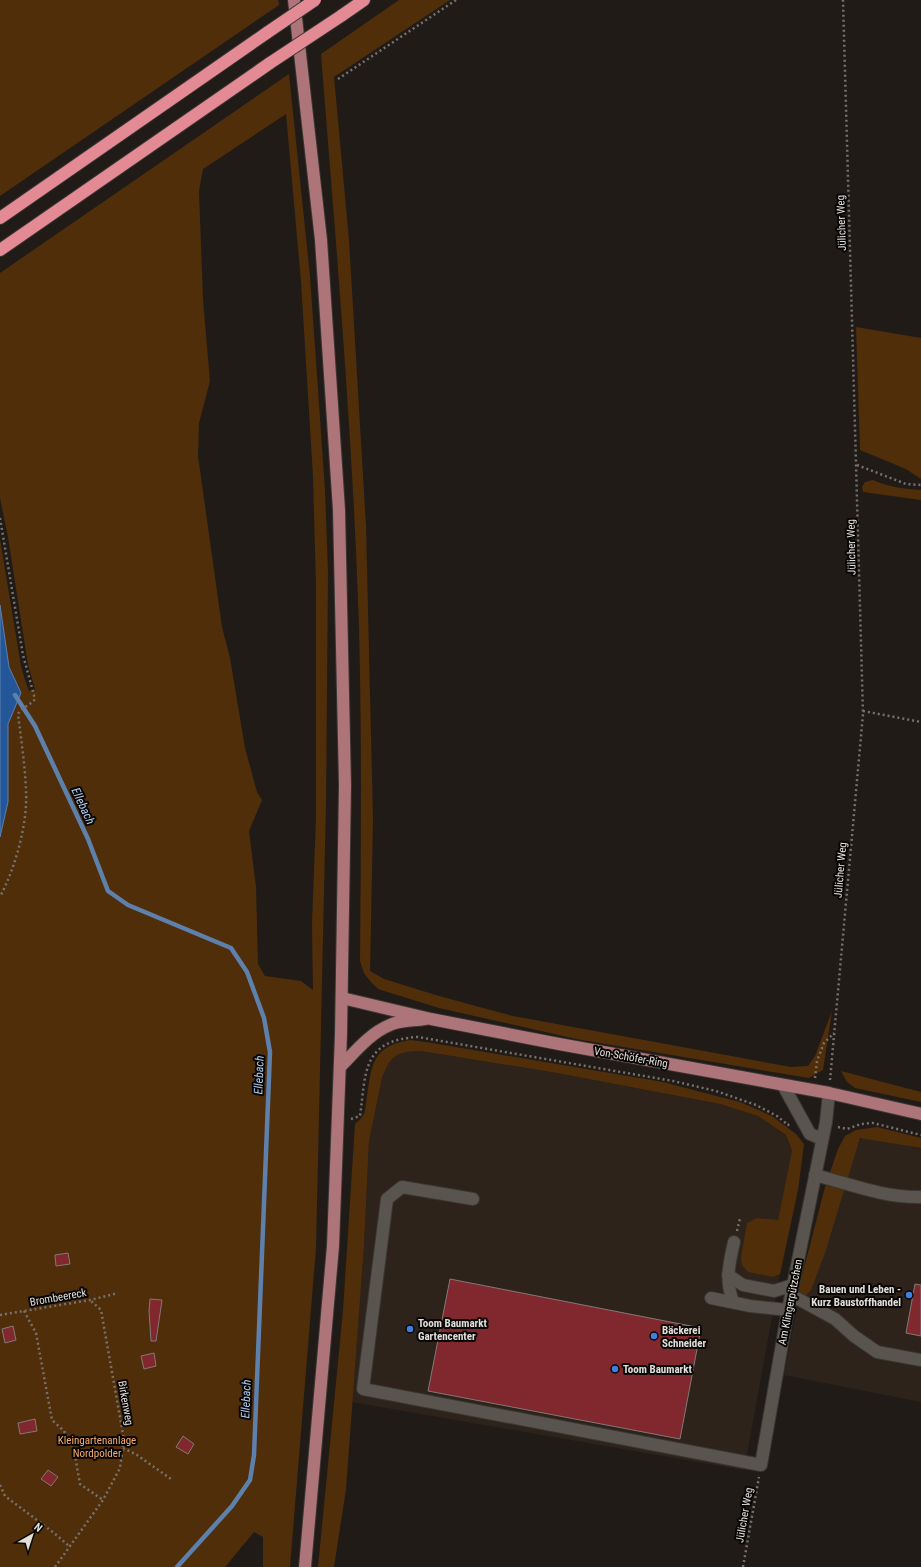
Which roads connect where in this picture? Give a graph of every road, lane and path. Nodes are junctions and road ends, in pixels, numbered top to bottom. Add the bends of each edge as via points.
1 (294, 0) edge
2 (315, 0) edge
3 (364, 0) edge
4 (456, 0) edge
5 (843, 0) edge
6 (338, 78) dead end
7 (0, 218) edge
8 (0, 250) edge
9 (856, 465) junction
10 (921, 485) edge
11 (0, 518) edge
12 (863, 711) junction
13 (921, 722) edge
14 (0, 897) edge
15 (342, 998) junction
16 (431, 1019) junction
17 (834, 1033) junction
18 (340, 1067) junction
19 (783, 1085) junction
20 (813, 1090) junction
21 (829, 1093) junction
22 (921, 1114) edge
23 (800, 1117) junction
24 (338, 1118) junction
25 (826, 1122) junction
26 (921, 1135) edge
27 (822, 1139) junction
28 (815, 1175) junction
29 (921, 1197) edge
30 (473, 1199) dead end
31 (730, 1245) dead end
32 (728, 1275) junction
33 (792, 1290) junction
34 (118, 1293) dead end
35 (711, 1298) dead end
36 (90, 1300) junction
37 (733, 1302) junction
38 (788, 1310) junction
39 (24, 1311) junction
40 (0, 1315) edge
41 (921, 1360) edge
42 (123, 1448) junction
43 (761, 1465) junction
44 (171, 1479) dead end
45 (0, 1485) edge
46 (103, 1500) junction
47 (69, 1546) junction
48 (55, 1567) edge
49 (305, 1567) edge
50 (743, 1567) edge

1 - 15 main road via 321,240 339,510 345,785
2 - 7 highway, bridge
3 - 8 highway, bridge
4 - 6 path
5 - 9 path, Jülicher Weg
9 - 10 path via 906,484
9 - 12 path, Jülicher Weg
11 - 14 path via 23,655 35,699 18,714 27,792 24,825 14,862
12 - 13 path
12 - 17 path, Jülicher Weg
15 - 16 main road, Von-Schöfer-Ring
15 - 18 main road
16 - 18 main road via 392,1024 363,1044
16 - 19 main road, Von-Schöfer-Ring
17 - 20 path via 824,1043 817,1061
17 - 21 path, Jülicher Weg
18 - 24 main road
19 - 20 main road, Von-Schöfer-Ring
19 - 23 street
20 - 21 main road, Von-Schöfer-Ring
21 - 22 main road, Von-Schöfer-Ring
21 - 25 street, Am Klingerpützchen
23 - 24 path via 788,1125 756,1105 716,1091 673,1081 418,1037 403,1038 379,1049 365,1072 360,1116 352,1119
23 - 27 street via 810,1134
24 - 49 main road via 334,1246
25 - 26 path via 847,1130 861,1124 873,1123
25 - 27 street, Am Klingerpützchen
27 - 28 street, Am Klingerpützchen
28 - 29 street via 887,1194
28 - 33 street, Am Klingerpützchen
30 - 43 street via 402,1187 388,1199 362,1389
31 - 32 street
32 - 33 street via 743,1285 774,1291
32 - 37 street via 728,1288
33 - 38 street, Am Klingerpützchen
33 - 41 street via 877,1352
34 - 36 path, Brombeereck
35 - 37 street
36 - 39 path, Brombeereck
36 - 42 path, Birkenweg via 101,1310 120,1414
37 - 38 street
38 - 43 street, Am Klingerpützchen
39 - 40 path, Brombeereck
39 - 46 path via 36,1333 52,1420 64,1431 74,1450 80,1484
42 - 44 path
42 - 46 path, Birkenweg via 120,1468
43 - 50 path, Jülicher Weg
45 - 47 path via 4,1496
46 - 47 path, Birkenweg
47 - 48 path, Birkenweg

